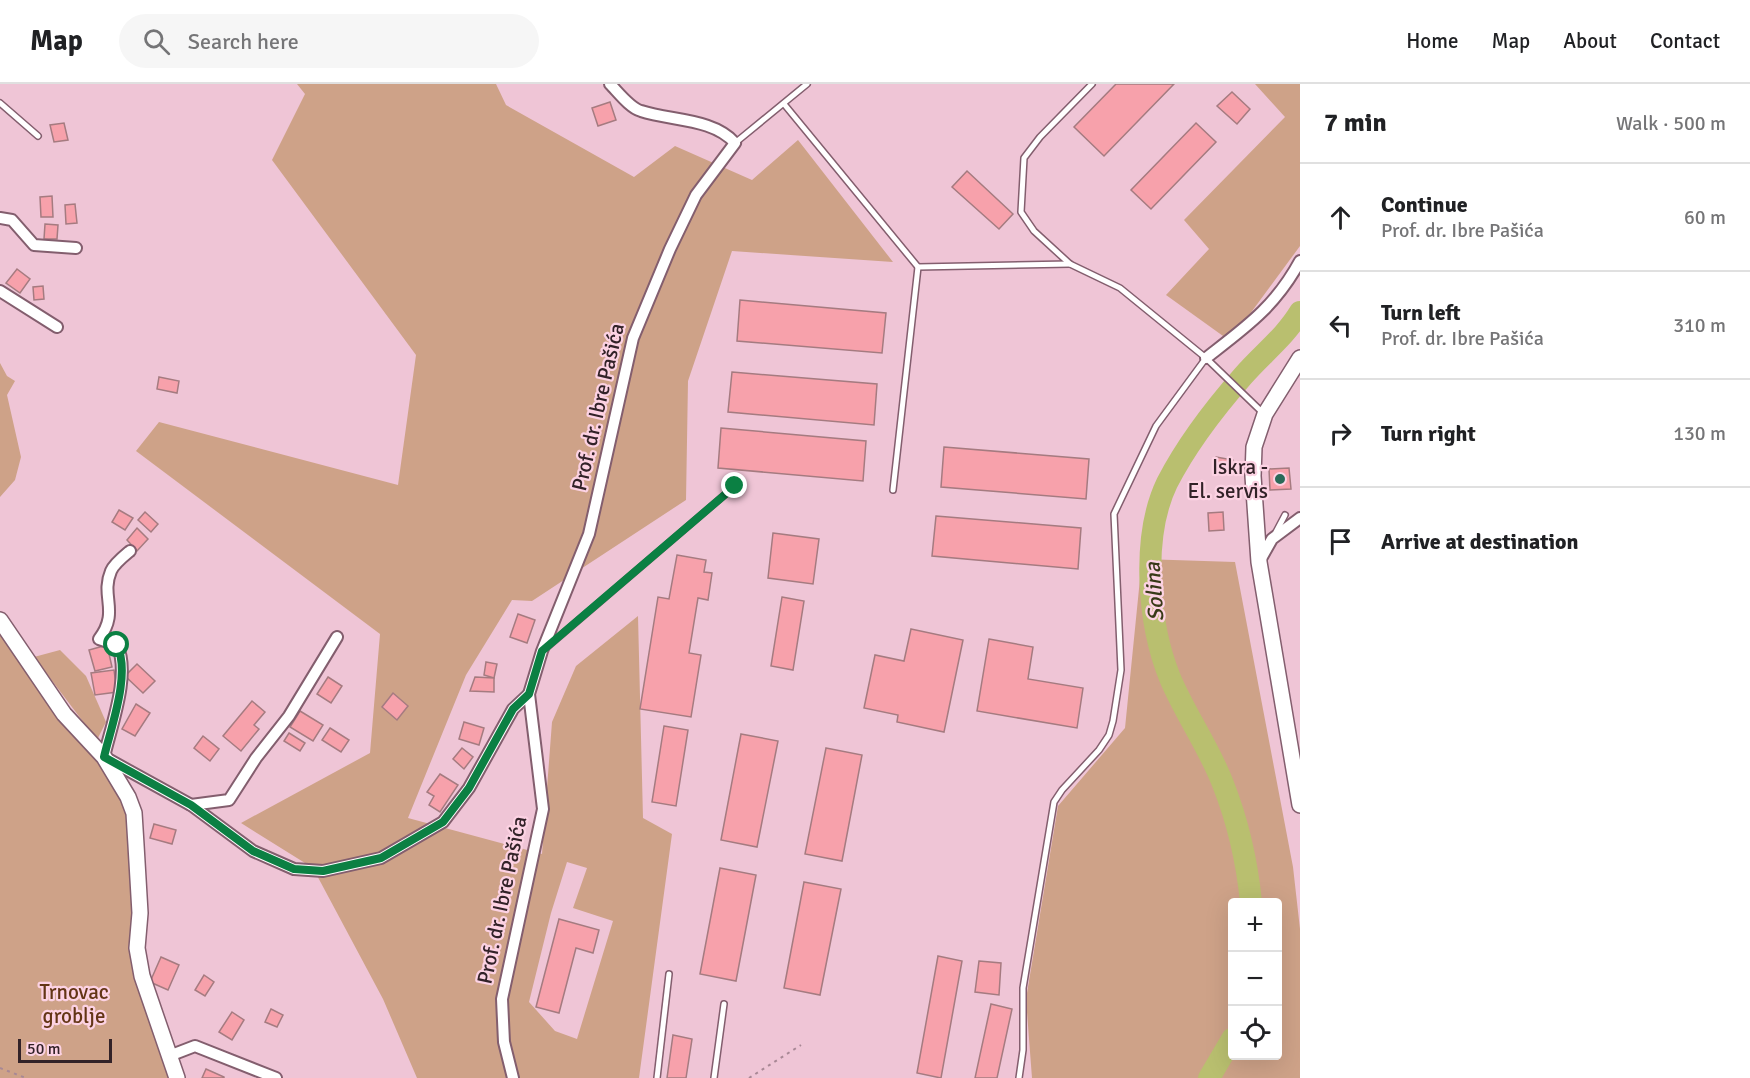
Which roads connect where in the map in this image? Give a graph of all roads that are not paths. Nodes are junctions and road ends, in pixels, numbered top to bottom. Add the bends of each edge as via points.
1 (610, 84) edge
2 (807, 84) edge
3 (1092, 84) edge
4 (0, 103) edge
5 (784, 104) junction
6 (38, 136) dead end
7 (735, 143) junction
8 (0, 218) edge
9 (76, 248) dead end
10 (1300, 261) edge
11 (1070, 264) junction
12 (918, 267) junction
13 (0, 291) edge
14 (57, 327) dead end
15 (1206, 358) junction
16 (1300, 358) edge
17 (1264, 414) junction
18 (735, 486) dead end
19 (892, 490) dead end
20 (1285, 515) dead end
21 (1300, 518) edge
22 (1272, 539) junction
23 (130, 551) dead end
24 (1259, 562) junction
25 (0, 621) edge
26 (338, 637) dead end
27 (542, 651) junction
28 (529, 694) junction
29 (104, 757) junction
30 (1299, 796) edge
31 (191, 805) junction
32 (669, 974) dead end
33 (724, 1004) dead end
34 (169, 1056) junction
35 (177, 1078) edge
36 (276, 1078) edge
37 (513, 1078) edge
38 (657, 1078) edge
39 (714, 1078) edge
40 (1019, 1078) edge

1 - 7 street via 638,111 688,120 726,133
2 - 5 lane
3 - 11 lane via 1024,159 1021,212 1034,231
4 - 6 lane
5 - 7 lane
5 - 12 lane
7 - 27 street, Prof. dr. Ibre Pašića via 696,195 633,338 589,534
8 - 9 street via 12,220 34,245
10 - 15 street via 1264,314
11 - 12 lane
11 - 15 lane via 1119,288
12 - 19 lane
13 - 14 street
15 - 17 lane
15 - 40 lane via 1156,426 1114,514 1121,670 1116,709 1109,735 1054,802 1023,988
16 - 17 street
17 - 24 street via 1253,466
18 - 27 lane
20 - 22 lane
21 - 22 street
22 - 24 street
23 - 29 street via 111,571 110,619 99,639 117,645 121,654 122,684
24 - 30 street
25 - 29 street, Prof. dr. Ibre Pašića via 64,714
26 - 31 street via 289,716 229,800
27 - 28 street, Prof. dr. Ibre Pašića
28 - 31 street, Prof. dr. Ibre Pašića via 513,709 469,788 443,822 381,858 323,871 294,869 253,851
28 - 37 street, Prof. dr. Ibre Pašića via 543,809 502,999 504,1042
29 - 31 street, Prof. dr. Ibre Pašića
29 - 34 street, Prof. dr. Ibre Pašića via 134,813 140,913 136,948
32 - 38 lane
33 - 39 lane
34 - 35 street, Prof. dr. Ibre Pašića
34 - 36 street via 195,1046

